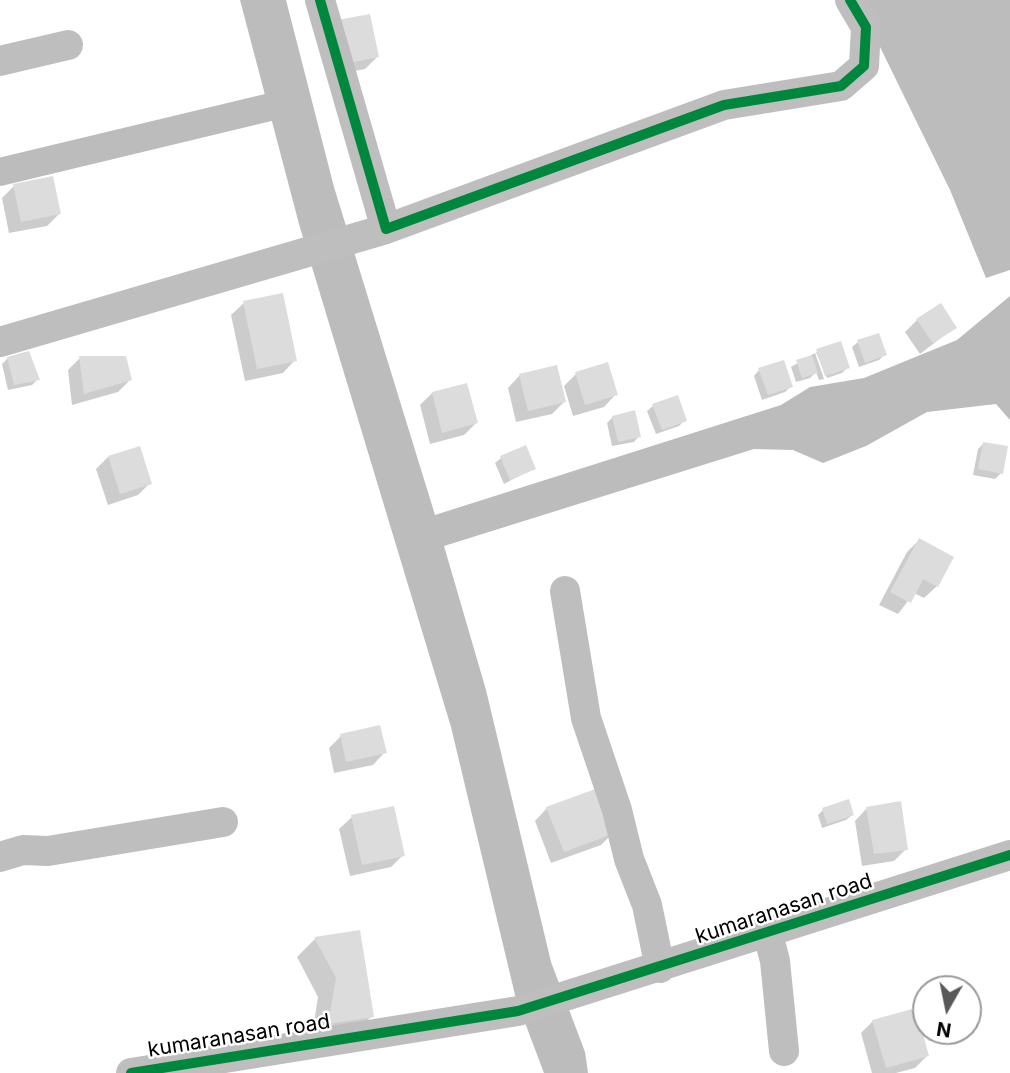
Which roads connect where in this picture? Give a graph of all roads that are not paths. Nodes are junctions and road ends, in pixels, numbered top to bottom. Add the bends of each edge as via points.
1 (850, 0) edge
2 (320, 2) edge
3 (68, 45) dead end
4 (0, 61) edge
5 (387, 229) junction
6 (0, 342) edge
7 (565, 591) dead end
8 (223, 822) dead end
9 (0, 857) edge
10 (1007, 864) edge
11 (768, 934) junction
12 (660, 968) junction
13 (784, 1051) dead end
14 (131, 1073) edge

1 - 5 street via 866,27 864,66 841,86 724,105
2 - 5 street
3 - 4 street
5 - 6 street
7 - 12 street via 586,718 647,905
8 - 9 street
10 - 11 street, kumaranasan road
11 - 12 street, kumaranasan road
11 - 13 street
12 - 14 street, kumaranasan road via 519,1011

